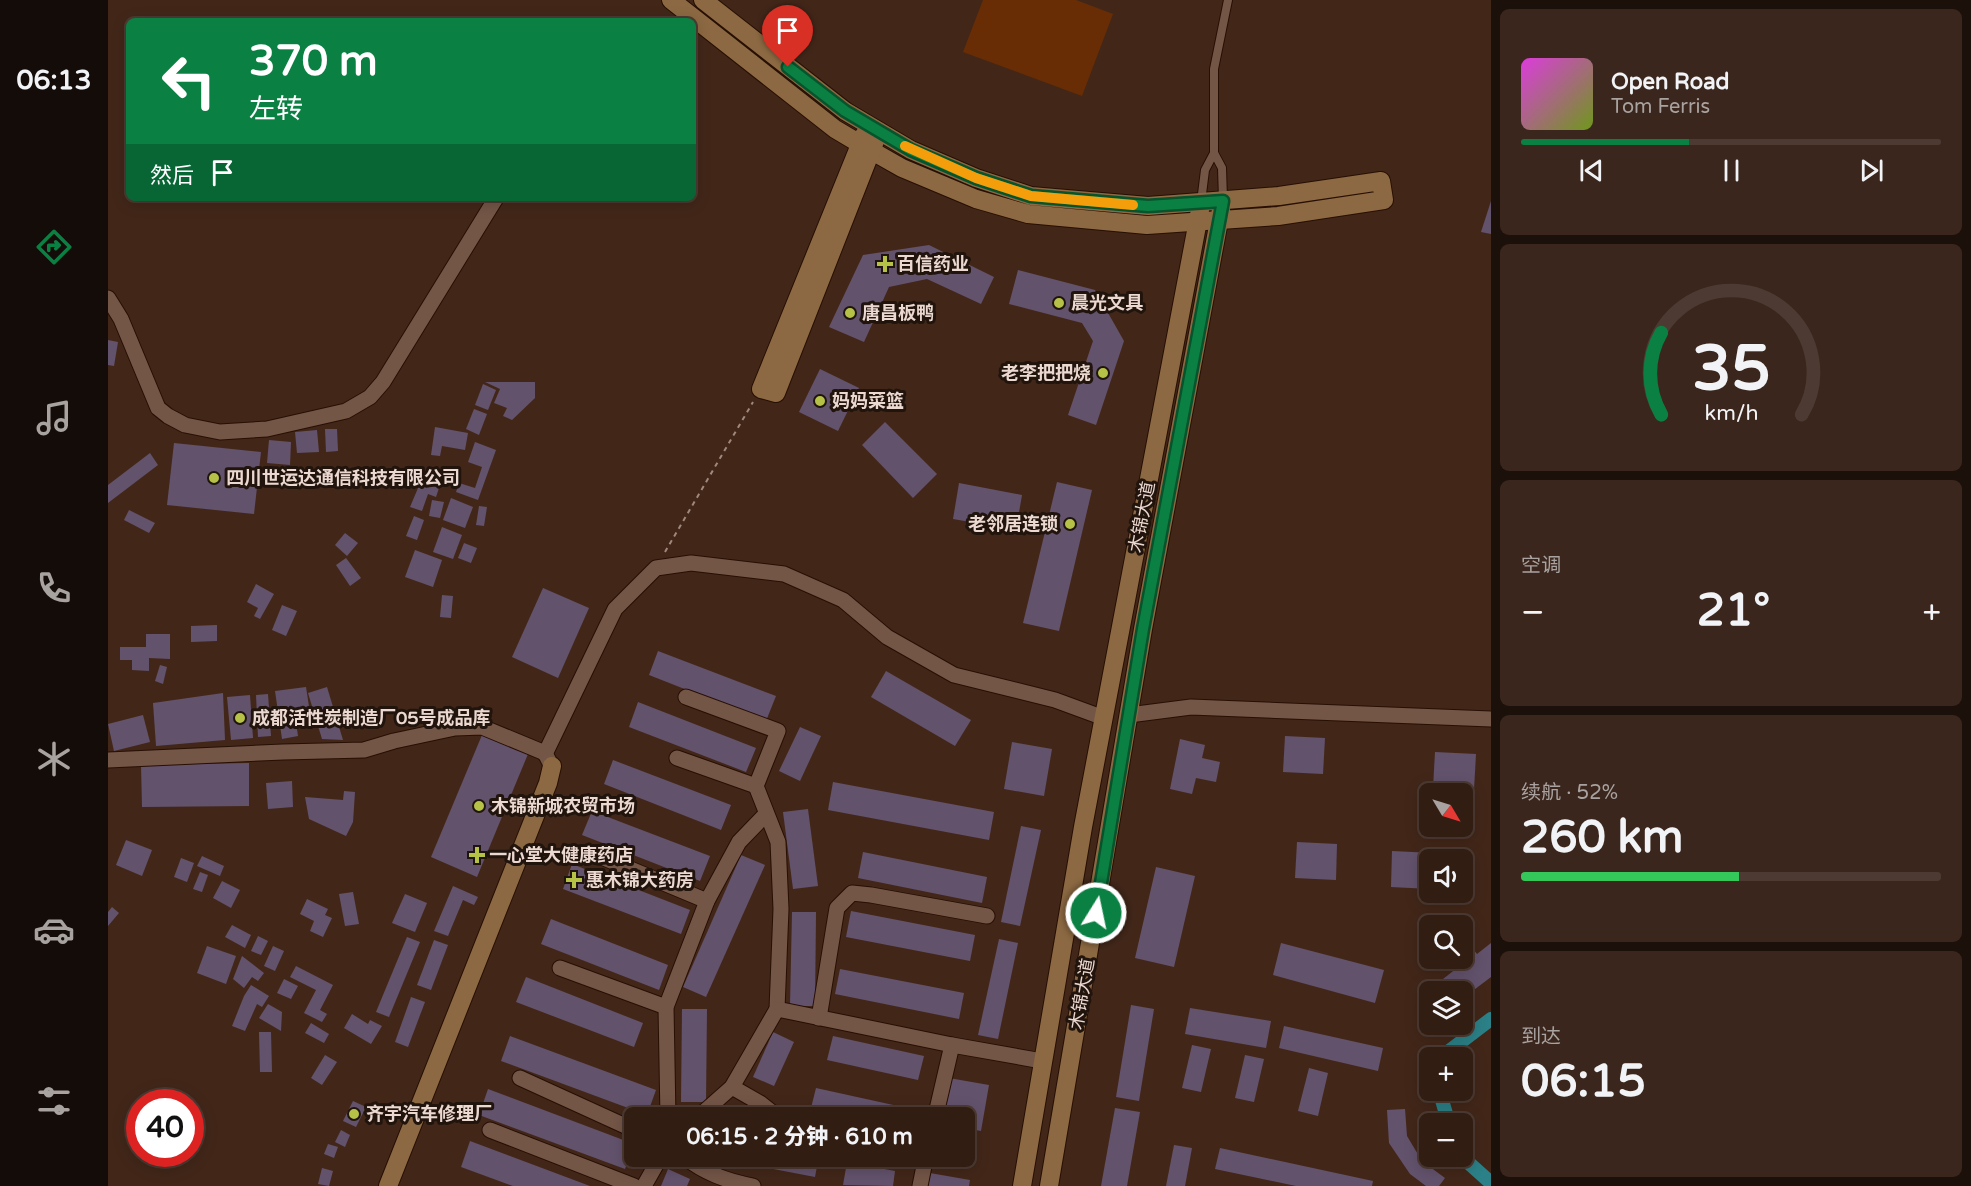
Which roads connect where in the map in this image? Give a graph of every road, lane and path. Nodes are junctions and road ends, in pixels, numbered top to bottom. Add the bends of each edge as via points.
1 (670, 0) edge
2 (703, 0) edge
3 (1228, 0) edge
4 (693, 18) edge
5 (696, 20) edge
6 (874, 128) junction
7 (866, 148) junction
8 (1214, 153) junction
9 (494, 201) edge
10 (1223, 201) junction
11 (1201, 202) junction
12 (1219, 220) junction
13 (1198, 222) junction
14 (108, 298) edge
15 (761, 389) joint
16 (656, 568) junction
17 (686, 697) dead end
18 (1129, 715) junction
19 (1104, 718) junction
20 (1491, 718) edge
21 (676, 758) dead end
22 (108, 760) edge
23 (548, 760) junction
24 (756, 786) junction
25 (766, 814) junction
26 (592, 853) dead end
27 (706, 901) junction
28 (987, 916) dead end
29 (560, 968) dead end
30 (666, 1006) junction
31 (777, 1009) junction
32 (819, 1018) junction
33 (952, 1045) junction
34 (1042, 1061) junction
35 (520, 1078) dead end
36 (732, 1087) junction
37 (668, 1107) edge
38 (709, 1107) edge
39 (765, 1107) edge
40 (938, 1107) edge
41 (624, 1125) edge
42 (490, 1130) dead end
43 (655, 1167) edge
44 (697, 1167) edge
45 (924, 1167) edge
46 (388, 1186) edge
47 (634, 1186) edge
48 (644, 1186) edge
49 (753, 1186) edge
50 (920, 1186) edge
51 (1022, 1186) edge
52 (1049, 1186) edge

1 - 4 street
2 - 6 street via 845,111
3 - 8 lane via 1214,69
5 - 7 street via 835,129
6 - 7 street
6 - 11 street via 911,150 1031,196 1148,206
7 - 13 street via 902,168 976,199 1028,214 1147,225
7 - 15 street
8 - 10 lane via 1222,168
8 - 11 lane via 1205,170
9 - 14 street via 383,382 370,397 346,411 267,429 220,432 185,425 158,408 121,319
10 - 11 street
10 - 12 street, 木锦大道
10 - 12 street via 1381,182 1384,201
11 - 13 street, 木锦大道
12 - 13 street
12 - 18 street, 木锦大道
13 - 19 street, 木锦大道
15 - 16 path
16 - 19 street via 691,563 784,574 843,600 887,637 954,675 1055,700
16 - 23 street via 615,609
17 - 24 street via 778,731
18 - 20 street via 1191,707
18 - 52 street, 木锦大道
19 - 34 street, 木锦大道
21 - 24 street
22 - 23 street via 364,750 455,728 482,727
23 - 46 street via 548,783
24 - 25 street
25 - 27 street via 739,842
25 - 31 street via 778,842 781,909
26 - 27 street
27 - 30 street
28 - 32 street via 852,893 837,908
29 - 30 street
30 - 37 street
31 - 32 street
31 - 36 street
32 - 33 street
33 - 34 street
33 - 40 street
34 - 51 street, 木锦大道
35 - 41 street
36 - 38 street
36 - 39 street
42 - 47 street
43 - 48 street
44 - 49 street via 718,1178
45 - 50 street

